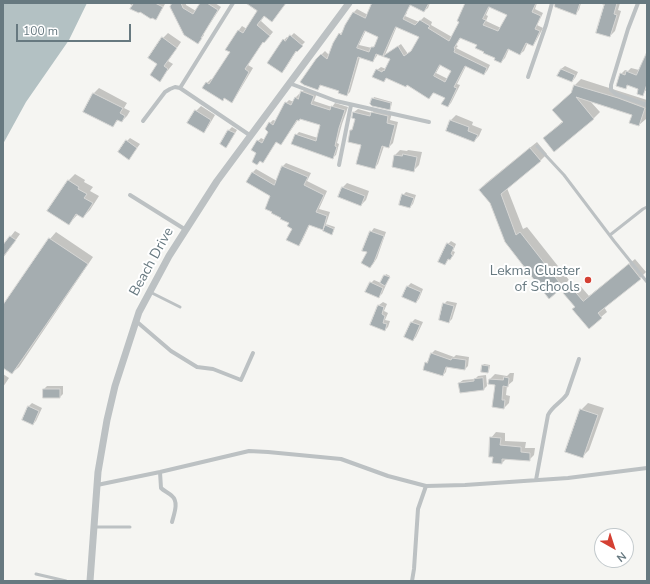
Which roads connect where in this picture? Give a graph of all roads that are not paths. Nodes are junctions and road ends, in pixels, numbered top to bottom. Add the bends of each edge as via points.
1 (233, 3) edge
2 (349, 3) edge
3 (552, 3) edge
4 (638, 3) edge
5 (528, 77) dead end
6 (290, 83) junction
7 (180, 88) junction
8 (351, 105) junction
9 (647, 105) edge
10 (143, 121) dead end
11 (429, 122) dead end
12 (251, 136) junction
13 (537, 146) dead end
14 (339, 165) dead end
15 (130, 195) dead end
16 (647, 207) edge
17 (186, 230) junction
18 (610, 235) junction
19 (647, 282) edge
20 (150, 292) junction
21 (180, 308) dead end
22 (136, 321) junction
23 (253, 353) dead end
24 (579, 359) dead end
25 (647, 468) edge
26 (160, 472) junction
27 (536, 480) junction
28 (97, 485) junction
29 (426, 486) junction
30 (172, 522) dead end
31 (94, 527) junction
32 (130, 527) dead end
33 (36, 574) dead end
34 (66, 581) edge
35 (90, 581) edge
36 (412, 581) edge

1 - 7 street
2 - 6 street, Beach Drive
3 - 5 street
4 - 9 street via 611,90 620,96
6 - 8 street
6 - 12 street, Beach Drive
7 - 10 street via 175,87 166,92
7 - 12 street
8 - 11 street
8 - 14 street
12 - 17 street, Beach Drive
13 - 18 lane via 564,175
15 - 17 street
16 - 18 lane
17 - 20 street, Beach Drive
18 - 19 lane
20 - 21 lane
20 - 22 street, Beach Drive
22 - 23 street via 171,351 197,367 213,369 241,380
22 - 28 street, Beach Drive via 115,386
24 - 27 street via 567,394 548,415
25 - 27 street
26 - 28 street
26 - 29 street via 249,451 259,451 341,459
26 - 30 street via 162,490 172,496 176,503
27 - 29 street
28 - 31 street, Beach Drive
29 - 36 street via 418,509
31 - 32 lane
31 - 35 street, Beach Drive
33 - 34 lane

